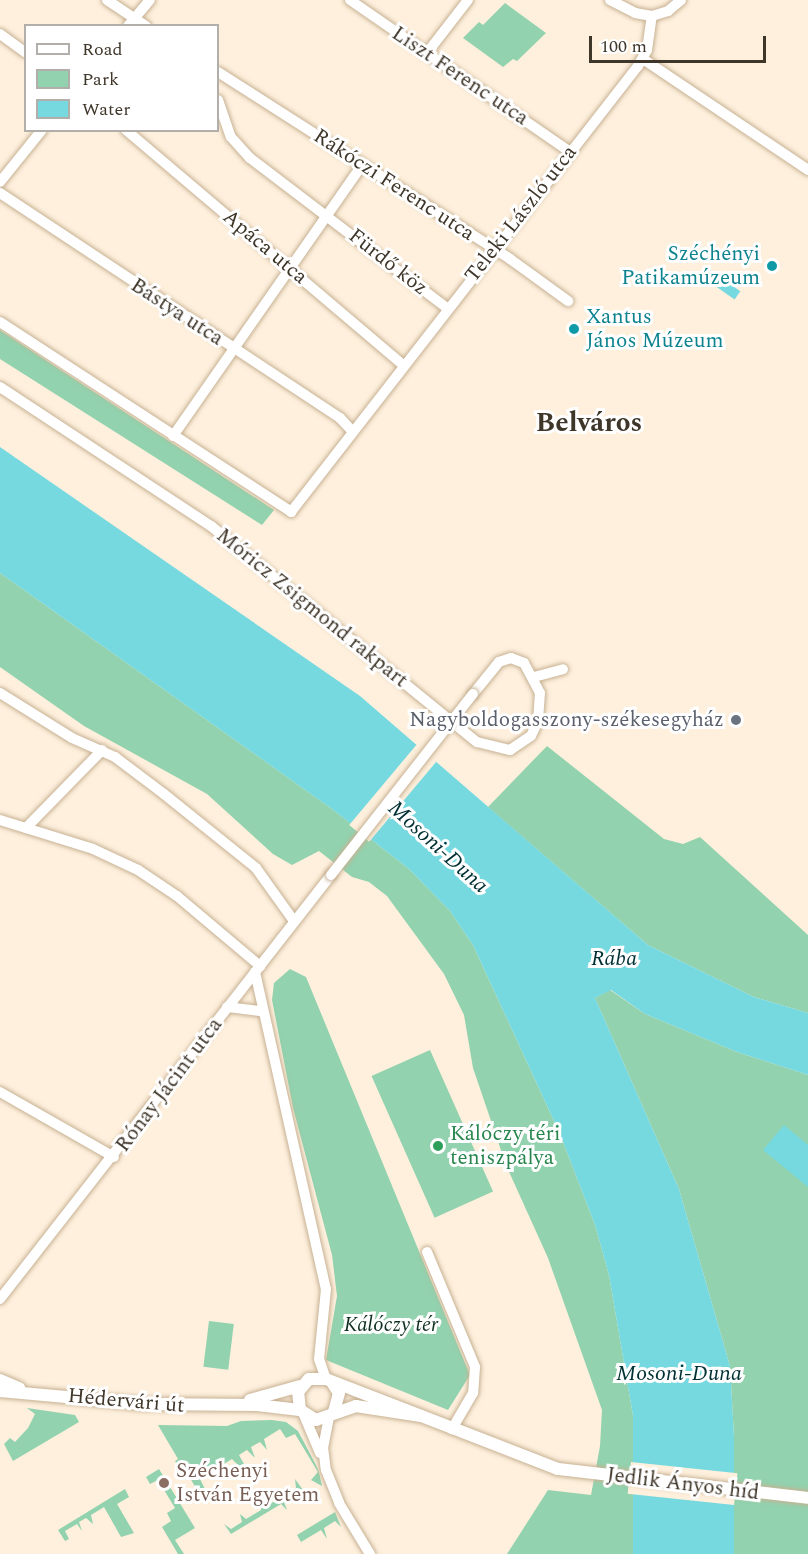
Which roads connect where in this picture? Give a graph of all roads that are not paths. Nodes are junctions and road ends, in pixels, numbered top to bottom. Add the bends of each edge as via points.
1 (107, 0) edge
2 (150, 0) edge
3 (350, 0) edge
4 (468, 0) edge
5 (610, 0) edge
6 (681, 0) edge
7 (652, 16) junction
8 (131, 22) edge
9 (0, 34) edge
10 (24, 51) edge
11 (427, 53) junction
12 (643, 59) junction
13 (219, 73) edge
14 (219, 102) edge
15 (40, 132) edge
16 (128, 132) edge
17 (570, 151) junction
18 (362, 165) junction
19 (808, 170) edge
20 (0, 182) edge
21 (0, 193) edge
22 (328, 216) junction
23 (495, 249) junction
24 (290, 268) junction
25 (568, 301) dead end
26 (448, 309) junction
27 (1, 323) edge
28 (236, 350) junction
29 (403, 365) junction
30 (0, 387) edge
31 (352, 431) junction
32 (173, 436) junction
33 (563, 669) dead end
34 (534, 677) junction
35 (0, 693) edge
36 (102, 750) junction
37 (0, 820) edge
38 (26, 828) junction
39 (294, 921) junction
40 (257, 969) junction
41 (227, 1007) junction
42 (261, 1011) junction
43 (0, 1092) edge
44 (114, 1157) junction
45 (427, 1252) dead end
46 (2, 1298) edge
47 (0, 1380) edge
48 (329, 1380) junction
49 (300, 1386) junction
50 (0, 1391) edge
51 (25, 1391) junction
52 (227, 1406) junction
53 (302, 1412) junction
54 (332, 1415) junction
55 (422, 1416) junction
56 (452, 1429) junction
57 (326, 1470) junction
58 (808, 1498) edge
59 (370, 1554) edge

1 - 8 street
2 - 8 street
3 - 11 street, Liszt Ferenc utca
4 - 11 street
5 - 7 street via 629,11
6 - 7 street via 668,11
7 - 12 street, Teleki László utca
9 - 10 street
11 - 17 street, Liszt Ferenc utca
12 - 17 street, Teleki László utca
12 - 19 street
13 - 18 street, Rákóczi Ferenc utca
14 - 22 street, Fürdő köz via 237,145
15 - 20 street
16 - 24 street, Apáca utca
17 - 23 street, Teleki László utca
18 - 22 street
18 - 23 street, Rákóczi Ferenc utca
21 - 28 street, Bástya utca
22 - 24 street
22 - 26 street, Fürdő köz
23 - 25 street, Rákóczi Ferenc utca
23 - 26 street, Teleki László utca
24 - 28 street
24 - 29 street, Apáca utca
26 - 29 street, Teleki László utca
27 - 32 street
28 - 31 street, Bástya utca via 340,418
28 - 32 street
29 - 31 street, Teleki László utca
30 - 34 street, Móricz Zsigmond rakpart via 211,526 477,742 504,750 528,741 540,707
31 - 32 street, Teleki László utca via 291,512
33 - 34 street
34 - 39 street, Rónay Jácint utca, bridge via 516,659 496,664
35 - 36 street via 72,738
36 - 38 street
36 - 39 street via 256,868
37 - 38 street
38 - 40 street via 93,849 138,870 177,896
39 - 40 street, Rónay Jácint utca
40 - 41 street, Rónay Jácint utca
40 - 42 street
41 - 42 street
41 - 44 street, Rónay Jácint utca
42 - 48 street via 326,1289 319,1359
43 - 44 street
44 - 46 street, Rónay Jácint utca
45 - 56 street via 475,1367 473,1393
47 - 51 street, Hédervári út
48 - 49 street via 314,1377
48 - 54 street via 339,1393
48 - 55 street
49 - 52 street, Hédervári út
49 - 53 street via 297,1398
50 - 51 street, Hédervári út
51 - 52 street, Hédervári út via 142,1404
52 - 53 street, Hédervári út via 279,1406
53 - 54 street via 316,1420
53 - 57 street
54 - 55 street via 356,1406
54 - 57 street via 323,1447
55 - 56 street
56 - 58 street, Jedlik Ányos híd via 558,1469
57 - 59 street via 334,1494

